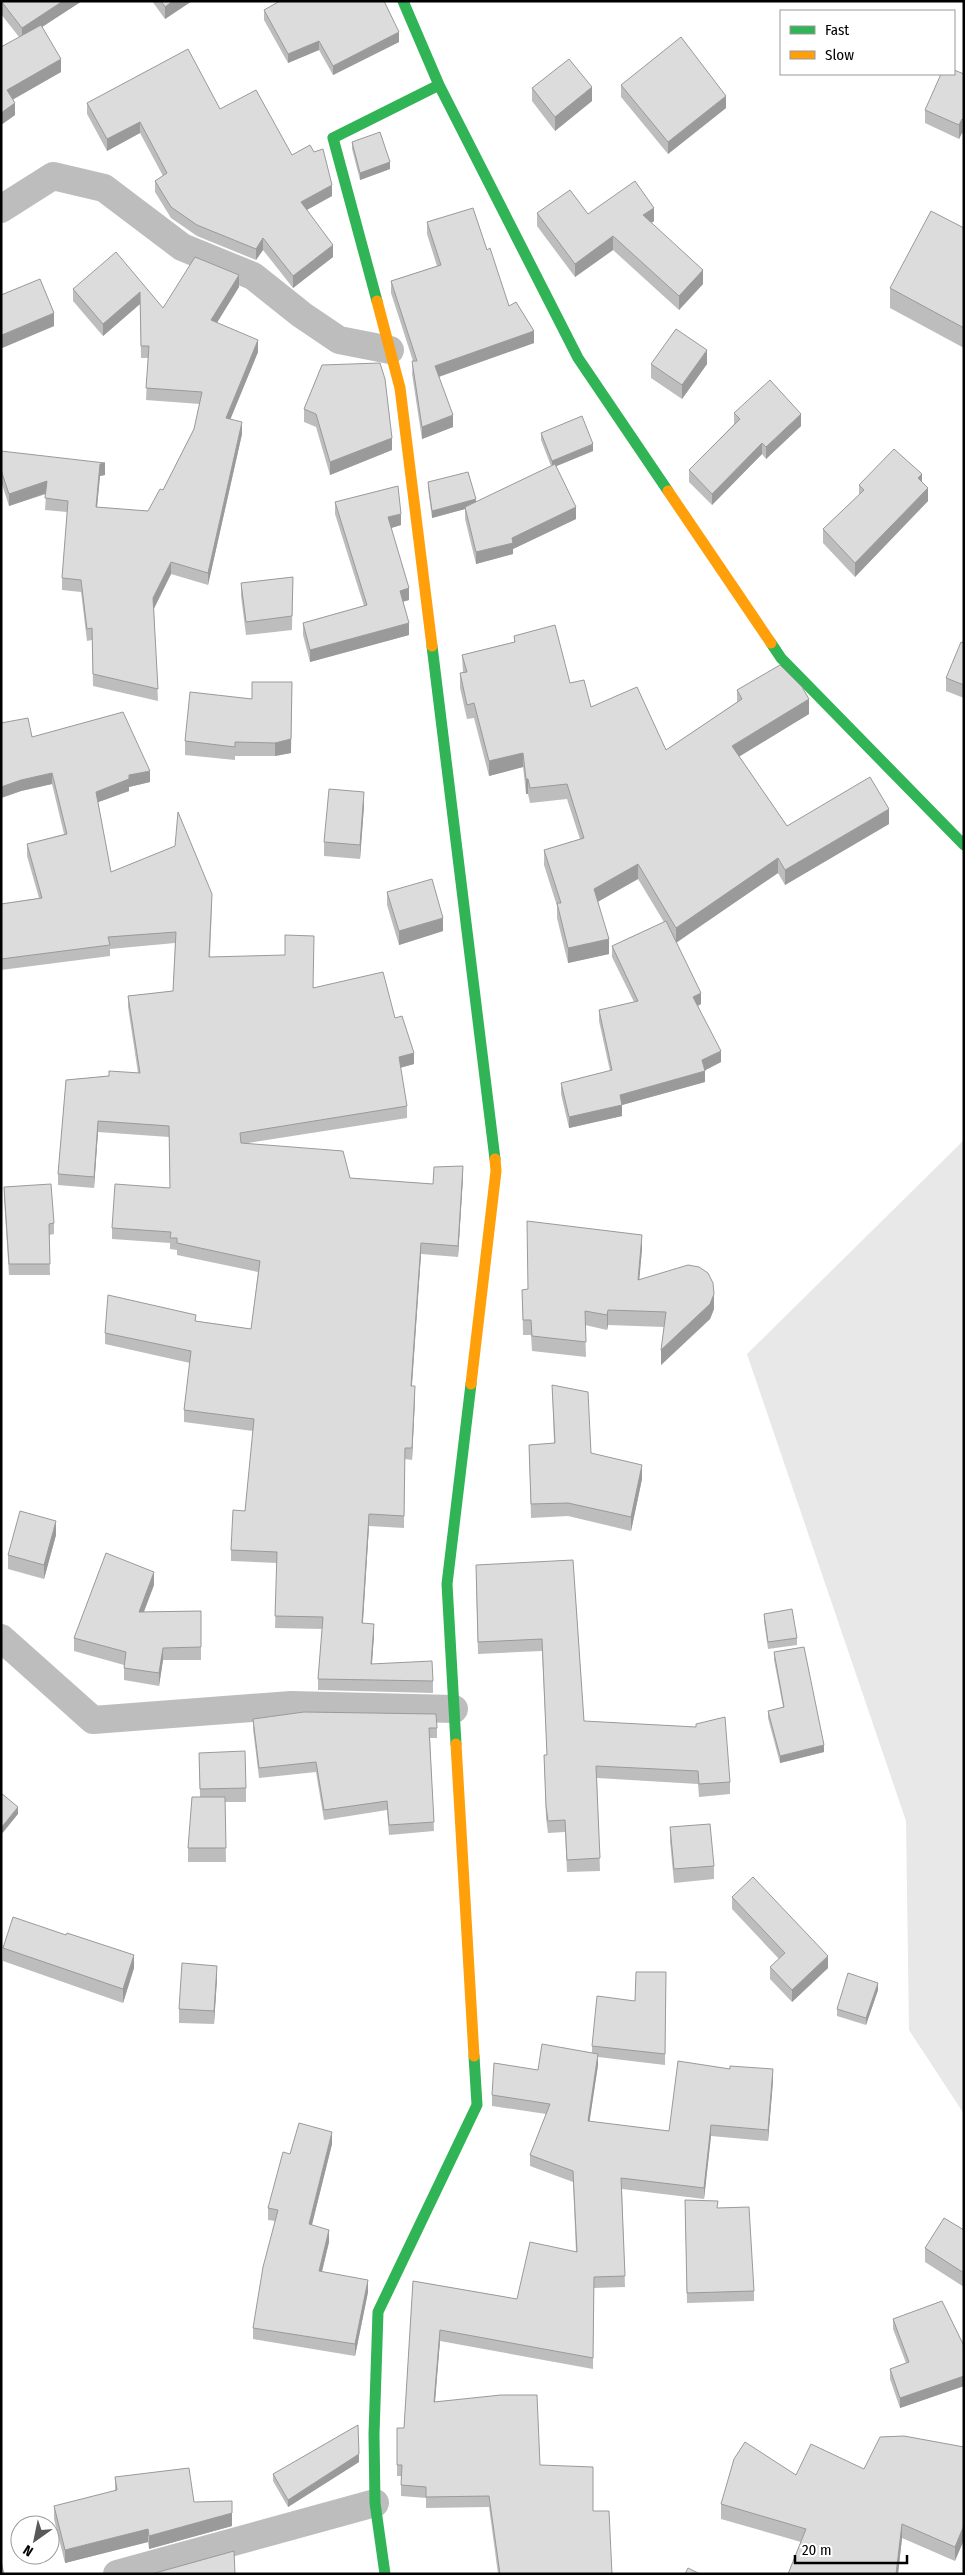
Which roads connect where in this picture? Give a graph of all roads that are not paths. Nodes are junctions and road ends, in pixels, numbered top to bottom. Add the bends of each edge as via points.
1 (403, 1) edge
2 (439, 85) junction
3 (1, 209) edge
4 (390, 350) junction
5 (964, 845) edge
6 (1, 1638) edge
7 (454, 1709) junction
8 (375, 2503) junction
9 (117, 2574) edge
10 (385, 2574) edge

1 - 2 street
2 - 4 street via 333,138
2 - 5 street via 578,358 781,658
3 - 4 street via 53,176 104,188 182,247 253,276 338,340
4 - 7 street via 400,388 496,1171 447,1584
6 - 7 street via 93,1720 291,1705
7 - 8 street via 477,2105 378,2312
8 - 9 street
8 - 10 street

